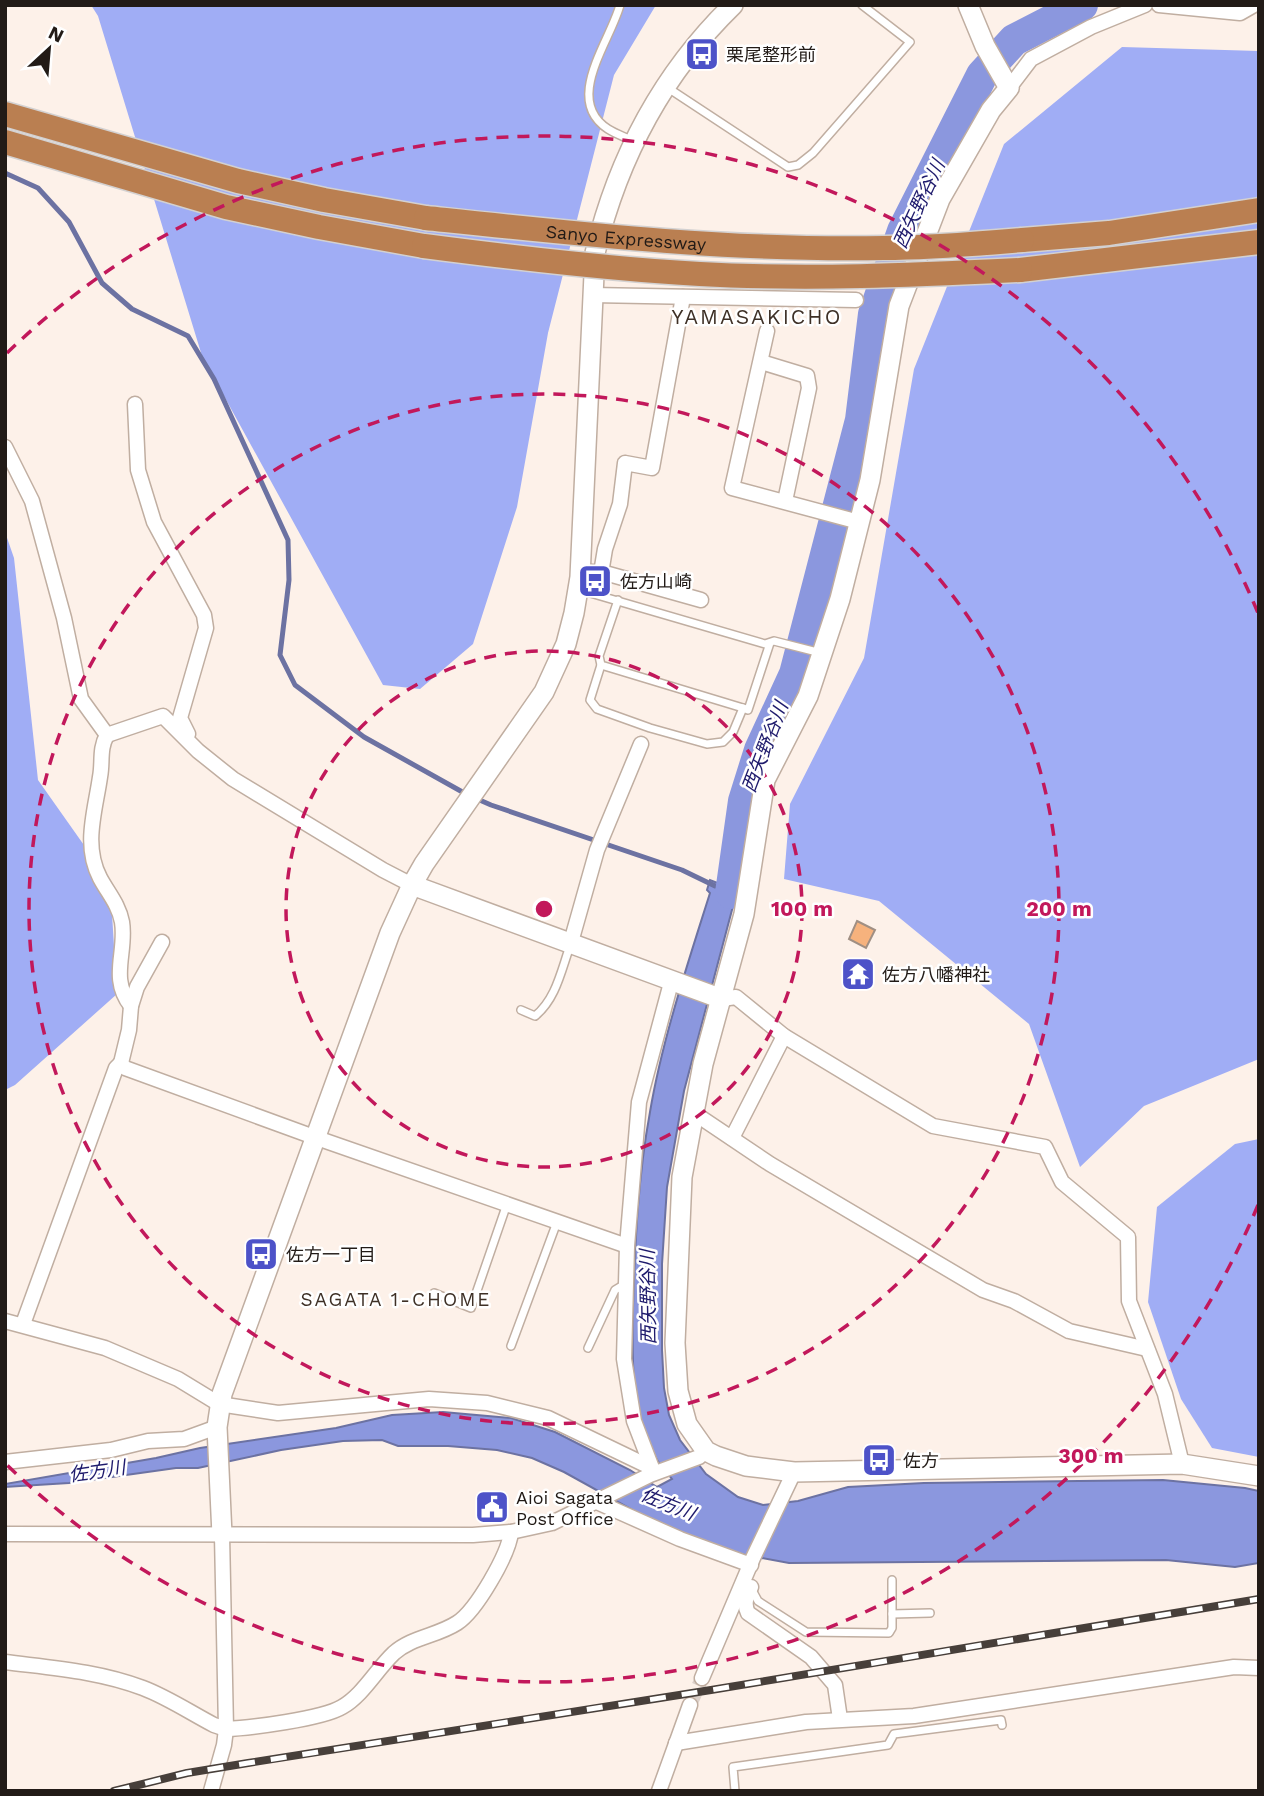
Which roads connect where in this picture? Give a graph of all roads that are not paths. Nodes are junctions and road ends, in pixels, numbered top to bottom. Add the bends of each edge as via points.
1 (620, 5) edge
2 (733, 5) edge
3 (862, 5) edge
4 (968, 5) edge
5 (1145, 5) edge
6 (1159, 5) edge
7 (1254, 5) edge
8 (665, 86) junction
9 (1009, 88) junction
10 (5, 114) edge
11 (634, 141) junction
12 (5, 142) edge
13 (1259, 210) edge
14 (1259, 242) edge
15 (592, 295) junction
16 (683, 297) junction
17 (856, 300) dead end
18 (767, 331) dead end
19 (761, 362) junction
20 (135, 404) dead end
21 (5, 447) edge
22 (785, 501) junction
23 (854, 521) junction
24 (601, 573) junction
25 (579, 580) junction
26 (618, 600) junction
27 (701, 600) dead end
28 (769, 643) junction
29 (818, 652) junction
30 (601, 665) junction
31 (743, 708) junction
32 (650, 727) junction
33 (107, 735) junction
34 (186, 739) junction
35 (641, 744) joint
36 (412, 885) junction
37 (162, 942) dead end
38 (571, 942) junction
39 (672, 979) junction
40 (722, 999) junction
41 (131, 1006) junction
42 (521, 1010) dead end
43 (784, 1036) junction
44 (121, 1063) junction
45 (694, 1113) junction
46 (314, 1137) junction
47 (732, 1138) junction
48 (507, 1204) junction
49 (557, 1222) junction
50 (627, 1246) junction
51 (626, 1284) junction
52 (434, 1293) dead end
53 (5, 1321) edge
54 (23, 1324) junction
55 (511, 1346) dead end
56 (588, 1349) dead end
57 (1147, 1349) junction
58 (219, 1404) junction
59 (217, 1430) junction
60 (702, 1454) junction
61 (5, 1462) edge
62 (1182, 1464) junction
63 (654, 1472) junction
64 (1259, 1476) edge
65 (792, 1477) junction
66 (599, 1501) junction
67 (510, 1532) junction
68 (5, 1534) edge
69 (222, 1535) junction
70 (750, 1572) junction
71 (892, 1580) dead end
72 (930, 1613) dead end
73 (892, 1614) junction
74 (5, 1662) edge
75 (1259, 1668) edge
76 (702, 1678) tunnel mouth
77 (691, 1705) tunnel mouth
78 (840, 1719) junction
79 (1002, 1725) dead end
80 (226, 1729) junction
81 (676, 1743) junction
82 (211, 1791) edge
83 (659, 1791) edge
84 (736, 1791) edge

1 - 11 lane via 587,94 593,115 607,129
2 - 8 street via 690,50
3 - 8 lane via 910,42 798,165 788,167
4 - 9 street
5 - 9 street via 1031,59
6 - 7 street via 1240,13
8 - 11 street
9 - 23 street via 991,110 940,199 899,306 870,480
10 - 13 highway, Sanyo Expressway, bridge via 237,181 324,200 426,218 557,232 743,246 883,248 1109,233
11 - 15 street via 604,218
12 - 14 highway, Sanyo Expressway, bridge via 226,207 425,246 545,262 701,274 876,276 1020,270
15 - 16 street
15 - 25 street
16 - 17 street
16 - 24 street via 652,468 625,463 620,504
18 - 19 street
19 - 22 street via 807,376 809,388
19 - 22 street via 732,488
20 - 34 street via 138,470 154,522 204,615 206,628 180,718 189,732
21 - 33 street via 32,501 81,699
22 - 23 street
23 - 29 street via 840,598
24 - 25 street
24 - 27 street
25 - 26 lane
25 - 36 street via 570,630 555,670
26 - 28 lane
26 - 30 lane via 599,656
28 - 29 lane
28 - 31 lane via 748,710
29 - 40 street via 808,696 765,780 744,914
30 - 31 lane
30 - 32 lane via 590,700 597,709
31 - 32 lane via 733,732 723,742 707,744
32 - 35 lane
33 - 34 street via 163,716
33 - 41 street via 90,841 99,876 123,924 119,969 122,995
34 - 36 street via 233,779
35 - 38 street via 600,843
36 - 38 street
36 - 46 street
37 - 41 street
38 - 39 street
38 - 42 lane via 545,1008 535,1016
39 - 40 street
39 - 50 street via 639,1102
40 - 43 street via 736,997
40 - 45 street
41 - 44 street
43 - 47 street
43 - 57 street via 933,1126 1045,1147 1062,1182 1128,1237 1129,1301
44 - 46 street
44 - 54 street
45 - 47 street
45 - 60 street via 682,1177 675,1343 681,1408
46 - 48 street
46 - 58 street
47 - 57 street via 983,1290 1069,1331
48 - 49 street
48 - 52 lane via 471,1308
49 - 50 street
49 - 55 lane
50 - 51 street
51 - 56 lane via 615,1290
51 - 63 street via 624,1359 634,1421
53 - 54 street
54 - 58 street via 105,1348 178,1379
57 - 62 street via 1165,1394
58 - 59 street
58 - 63 street via 278,1413 429,1399 487,1403 548,1418
59 - 61 street via 184,1439
59 - 69 street
60 - 63 street
60 - 65 street
62 - 64 street
62 - 65 street
63 - 66 street
65 - 70 street
66 - 67 street via 552,1523
66 - 70 street
67 - 69 street
67 - 80 street via 510,1542 486,1588 457,1623 395,1652 341,1708
68 - 69 street
69 - 80 street
70 - 73 lane via 758,1601 806,1632 889,1633
70 - 76 street
70 - 78 street via 745,1599 748,1613 811,1657 835,1685
71 - 73 lane
72 - 73 lane
74 - 80 street via 68,1668 114,1679
75 - 78 street via 1234,1667 914,1716
77 - 81 street
78 - 81 street
79 - 84 lane via 1001,1720 894,1734 888,1745 733,1767
80 - 82 street
81 - 83 street

